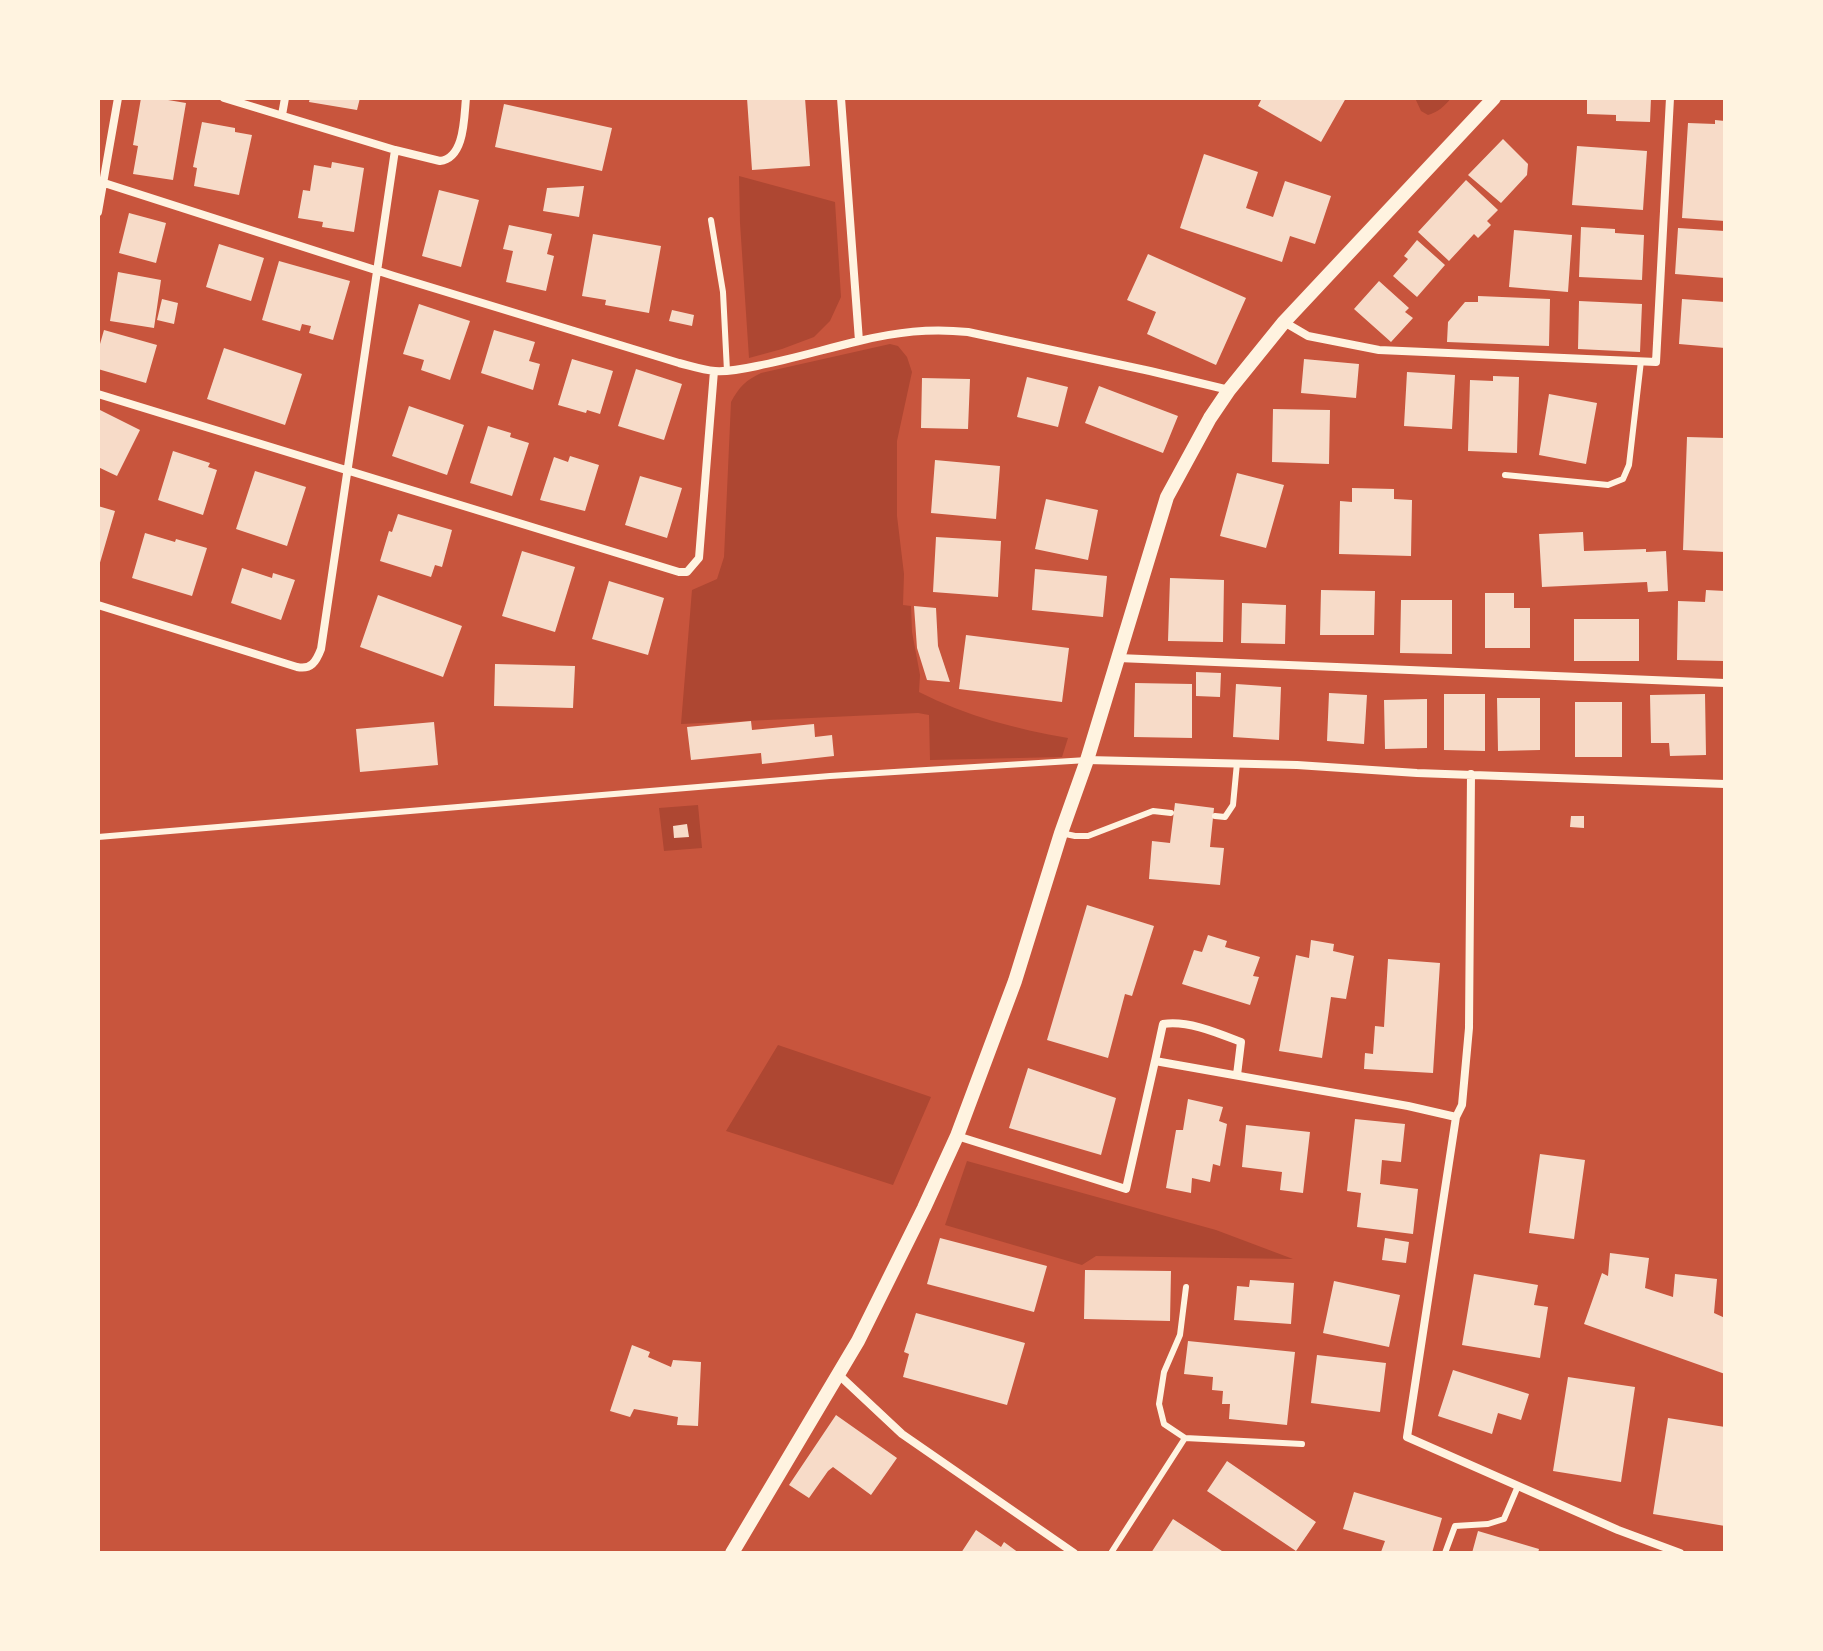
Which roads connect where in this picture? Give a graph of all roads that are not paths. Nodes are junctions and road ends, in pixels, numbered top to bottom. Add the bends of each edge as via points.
1 (118, 98) edge
2 (224, 98) edge
3 (285, 98) edge
4 (466, 98) edge
5 (841, 98) edge
6 (1494, 98) edge
7 (1670, 98) edge
8 (282, 115) junction
9 (395, 150) junction
10 (101, 182) edge
11 (98, 212) edge
12 (711, 220) dead end
13 (377, 270) junction
14 (1284, 322) junction
15 (859, 341) junction
16 (1641, 361) junction
17 (714, 371) junction
18 (727, 371) junction
19 (1229, 390) junction
20 (98, 394) edge
21 (347, 472) junction
22 (1505, 475) dead end
23 (98, 605) edge
24 (1118, 658) junction
25 (1725, 683) edge
26 (1087, 760) junction
27 (1237, 763) junction
28 (1471, 774) junction
29 (1725, 784) edge
30 (1171, 813) dead end
31 (1215, 816) dead end
32 (1061, 833) junction
33 (98, 837) edge
34 (1155, 1061) junction
35 (1237, 1075) junction
36 (1456, 1117) junction
37 (957, 1136) junction
38 (1186, 1287) dead end
39 (839, 1375) junction
40 (1185, 1438) junction
41 (1302, 1444) dead end
42 (1518, 1486) junction
43 (732, 1553) edge
44 (1074, 1553) edge
45 (1111, 1553) edge
46 (1445, 1553) edge
47 (1680, 1553) edge

1 - 10 street
2 - 8 street
3 - 8 street
4 - 9 street via 462,135 447,160
5 - 15 street
6 - 14 street
7 - 16 street via 1656,362
8 - 9 street
9 - 13 street
10 - 11 street
10 - 13 street
12 - 18 lane via 722,280
13 - 17 street
13 - 21 street
14 - 16 street via 1308,336 1379,350
14 - 19 street
15 - 18 street
15 - 19 street via 921,329 968,332
16 - 22 lane via 1623,479 1608,485
17 - 18 street
17 - 21 street via 699,558 687,572
19 - 24 street via 1167,497
20 - 21 street
21 - 23 street via 321,649 305,669
24 - 25 street
24 - 26 street
26 - 27 street
26 - 32 street
26 - 33 lane
27 - 28 street
27 - 31 lane via 1233,805 1225,817
28 - 29 street
28 - 36 street via 1469,1028 1462,1105
30 - 32 lane via 1153,811 1088,836
32 - 37 street via 1015,981
34 - 35 street
34 - 35 street via 1163,1024 1173,1022 1241,1042
34 - 37 street via 1126,1189
35 - 36 street
36 - 42 street via 1407,1437
37 - 39 street
38 - 40 lane via 1180,1335 1164,1372 1159,1404 1164,1424
39 - 43 street
39 - 44 street via 902,1434
40 - 41 lane
40 - 45 lane
42 - 46 lane via 1504,1519 1455,1526
42 - 47 street

